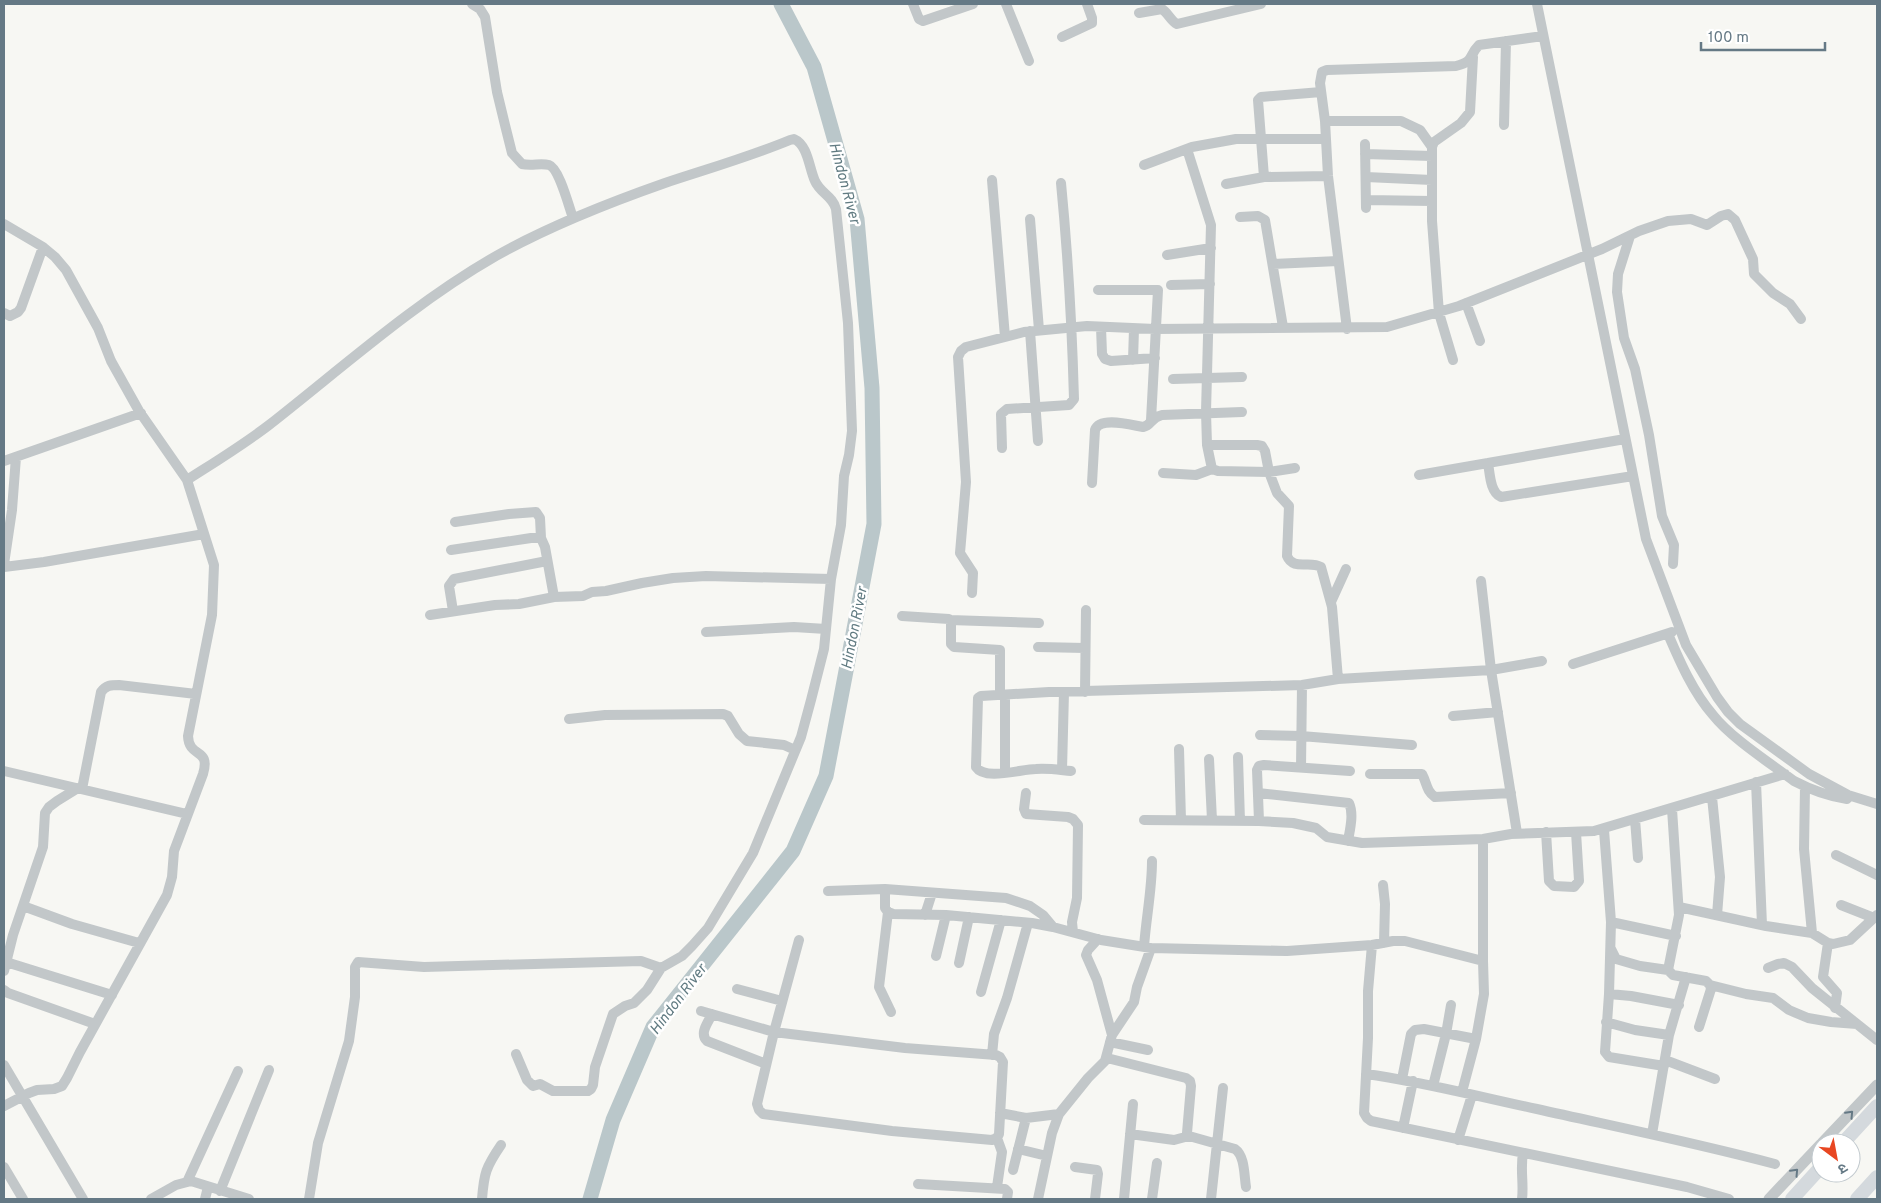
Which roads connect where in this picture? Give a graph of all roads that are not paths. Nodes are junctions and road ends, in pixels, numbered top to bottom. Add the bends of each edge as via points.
1 (472, 4) edge
2 (913, 4) edge
3 (972, 4) edge
4 (1006, 4) edge
5 (1087, 4) edge
6 (1261, 4) edge
7 (1536, 4) edge
8 (1139, 13) dead end
9 (1543, 36) junction
10 (1062, 37) dead end
11 (1506, 41) junction
12 (1473, 56) junction
13 (1029, 61) dead end
14 (1321, 92) junction
15 (1325, 121) junction
16 (1504, 125) dead end
17 (1326, 138) junction
18 (1261, 140) junction
19 (1365, 144) dead end
20 (1187, 149) junction
21 (1432, 152) junction
22 (1366, 154) junction
23 (1144, 165) dead end
24 (1328, 176) junction
25 (1366, 176) junction
26 (1264, 177) junction
27 (992, 180) dead end
28 (1432, 180) junction
29 (1061, 184) dead end
30 (1226, 184) dead end
31 (1432, 201) junction
32 (1240, 217) dead end
33 (573, 218) junction
34 (1030, 220) dead end
35 (4, 224) edge
36 (1630, 236) junction
37 (43, 247) junction
38 (1211, 248) junction
39 (1586, 254) junction
40 (1167, 255) dead end
41 (1338, 261) junction
42 (1273, 264) junction
43 (1210, 284) junction
44 (1171, 286) dead end
45 (1098, 290) dead end
46 (1466, 303) junction
47 (1440, 312) junction
48 (4, 313) edge
49 (1801, 319) dead end
50 (1072, 327) junction
51 (1101, 327) junction
52 (1283, 327) junction
53 (1208, 328) junction
54 (1134, 329) junction
55 (1155, 329) junction
56 (1347, 329) junction
57 (1034, 331) junction
58 (1005, 337) junction
59 (1480, 341) dead end
60 (1155, 358) junction
61 (1133, 360) junction
62 (1453, 360) dead end
63 (1207, 377) junction
64 (1242, 377) dead end
65 (1173, 379) dead end
66 (1036, 407) junction
67 (1206, 412) junction
68 (1242, 412) dead end
69 (141, 413) junction
70 (1151, 420) junction
71 (1625, 439) junction
72 (1038, 441) dead end
73 (1207, 445) junction
74 (1002, 448) dead end
75 (16, 457) junction
76 (4, 461) edge
77 (1488, 463) junction
78 (1295, 468) dead end
79 (1212, 469) junction
80 (1269, 472) junction
81 (1164, 473) dead end
82 (1419, 475) dead end
83 (1633, 476) junction
84 (188, 480) junction
85 (1092, 483) dead end
86 (455, 522) dead end
87 (204, 534) junction
88 (541, 538) junction
89 (451, 550) dead end
90 (548, 561) junction
91 (1672, 564) dead end
92 (4, 566) edge
93 (1346, 568) dead end
94 (831, 579) junction
95 (1482, 581) dead end
96 (972, 593) dead end
97 (554, 596) junction
98 (1331, 602) junction
99 (1086, 610) dead end
100 (454, 611) junction
101 (430, 615) dead end
102 (902, 616) dead end
103 (950, 620) junction
104 (1039, 623) dead end
105 (826, 629) junction
106 (1680, 629) junction
107 (706, 632) dead end
108 (1668, 634) junction
109 (1038, 647) dead end
110 (1085, 648) junction
111 (1542, 661) dead end
112 (1573, 664) dead end
113 (1491, 670) junction
114 (1338, 679) junction
115 (1302, 685) junction
116 (1064, 692) junction
117 (1085, 692) junction
118 (196, 694) junction
119 (1003, 695) junction
120 (1498, 712) junction
121 (1453, 716) dead end
122 (569, 719) dead end
123 (1260, 735) dead end
124 (1301, 736) junction
125 (1412, 745) dead end
126 (1179, 749) dead end
127 (795, 750) junction
128 (1238, 757) dead end
129 (1209, 760) dead end
130 (1301, 768) junction
131 (4, 771) edge
132 (1350, 771) dead end
133 (1004, 773) junction
134 (1370, 774) dead end
135 (1785, 774) junction
136 (1756, 782) junction
137 (1804, 787) junction
138 (80, 789) junction
139 (1026, 793) dead end
140 (1258, 793) junction
141 (1510, 793) junction
142 (1712, 797) junction
143 (1877, 804) edge
144 (1672, 809) junction
145 (188, 814) junction
146 (1635, 819) junction
147 (1144, 820) dead end
148 (1181, 820) junction
149 (1212, 820) junction
150 (1240, 821) junction
151 (1259, 821) junction
152 (1604, 830) junction
153 (1546, 832) junction
154 (1576, 832) junction
155 (1517, 834) junction
156 (1483, 839) junction
157 (1348, 841) junction
158 (1836, 855) dead end
159 (1638, 858) dead end
160 (1152, 861) dead end
161 (1877, 875) edge
162 (1383, 885) dead end
163 (885, 889) junction
164 (828, 891) dead end
165 (932, 893) junction
166 (1841, 905) dead end
167 (23, 906) junction
168 (1679, 907) junction
169 (888, 912) junction
170 (925, 915) junction
171 (946, 915) junction
172 (1717, 915) junction
173 (969, 917) junction
174 (1875, 917) edge
175 (1001, 920) junction
176 (1611, 922) junction
177 (1028, 923) junction
178 (1762, 925) junction
179 (1053, 927) junction
180 (1073, 932) junction
181 (1812, 933) junction
182 (1676, 936) junction
183 (1098, 939) junction
184 (799, 940) dead end
185 (140, 943) junction
186 (1384, 943) junction
187 (1828, 943) junction
188 (1372, 945) junction
189 (1147, 948) junction
190 (1610, 948) junction
191 (936, 956) dead end
192 (1483, 961) junction
193 (959, 963) dead end
194 (5, 967) edge
195 (661, 968) junction
196 (1768, 968) dead end
197 (1668, 970) junction
198 (1686, 977) junction
199 (1710, 985) junction
200 (737, 989) dead end
201 (4, 990) edge
202 (981, 992) dead end
203 (1609, 994) junction
204 (112, 995) junction
205 (782, 1001) junction
206 (1451, 1005) dead end
207 (1679, 1006) junction
208 (1835, 1008) junction
209 (701, 1011) dead end
210 (891, 1012) dead end
211 (712, 1014) junction
212 (1606, 1022) junction
213 (95, 1024) junction
214 (1857, 1024) junction
215 (1699, 1027) dead end
216 (774, 1032) junction
217 (1446, 1034) junction
218 (1669, 1035) junction
219 (1111, 1038) junction
220 (1476, 1040) junction
221 (1877, 1040) edge
222 (1148, 1050) dead end
223 (516, 1054) dead end
224 (992, 1055) junction
225 (1107, 1058) junction
226 (1665, 1063) junction
227 (766, 1064) junction
228 (4, 1065) edge
229 (269, 1070) dead end
230 (238, 1072) dead end
231 (1366, 1074) junction
232 (1402, 1079) junction
233 (1715, 1079) dead end
234 (1413, 1082) junction
235 (1877, 1085) edge
236 (1433, 1086) junction
237 (1223, 1088) dead end
238 (1467, 1093) junction
239 (22, 1096) junction
240 (1133, 1104) dead end
241 (4, 1106) edge
242 (1877, 1106) edge
243 (1000, 1113) junction
244 (1059, 1114) junction
245 (1026, 1118) junction
246 (1403, 1128) junction
247 (1832, 1133) edge
248 (1852, 1133) edge
249 (1130, 1134) junction
250 (1652, 1134) junction
251 (1189, 1136) junction
252 (997, 1138) junction
253 (1458, 1140) junction
254 (1217, 1144) junction
255 (501, 1145) dead end
256 (1018, 1149) junction
257 (1523, 1153) junction
258 (1811, 1155) edge
259 (1047, 1156) junction
260 (1157, 1163) dead end
261 (1775, 1164) dead end
262 (4, 1167) edge
263 (1075, 1167) dead end
264 (1013, 1170) dead end
265 (1877, 1177) edge
266 (1811, 1178) edge
267 (187, 1182) junction
268 (918, 1184) dead end
269 (208, 1187) junction
270 (997, 1187) junction
271 (1246, 1187) dead end
272 (220, 1191) junction
273 (23, 1199) edge
274 (83, 1199) edge
275 (150, 1199) edge
276 (205, 1199) edge
277 (249, 1199) edge
278 (309, 1199) edge
279 (482, 1199) edge
280 (1007, 1199) edge
281 (1038, 1199) edge
282 (1095, 1199) edge
283 (1124, 1199) edge
284 (1152, 1199) edge
285 (1211, 1199) edge
286 (1522, 1199) edge
287 (1729, 1199) edge
288 (1769, 1199) edge
289 (1792, 1199) edge
290 (1857, 1199) edge

1 - 33 street via 483,13 489,29 497,92 512,152 522,164 552,166
2 - 3 street via 923,21
4 - 13 street
5 - 10 street via 1092,23
6 - 8 street via 1177,24 1162,10
7 - 9 street
9 - 11 street
9 - 39 street
11 - 12 street via 1479,45
11 - 16 street
12 - 14 street via 1456,66 1327,70 1320,77
12 - 21 street via 1470,112 1461,124 1434,142
14 - 15 street
14 - 18 street via 1259,98
15 - 17 street
15 - 21 street via 1401,121 1420,130
17 - 18 street
17 - 24 street
18 - 20 street via 1236,139
18 - 26 street
19 - 22 street
20 - 23 street
20 - 38 street via 1211,225
21 - 22 street
21 - 28 street
22 - 25 street
24 - 26 street
24 - 41 street
25 - 28 street
25 - 31 street via 1366,204
26 - 30 street
27 - 58 street
28 - 31 street
29 - 50 street
31 - 47 street
32 - 42 street via 1258,216 1265,220
33 - 84 street via 496,256 447,287 268,425
33 - 94 street via 790,140 801,144 818,187 832,199 836,209 849,346 852,432
34 - 57 street
35 - 37 street
36 - 39 street
36 - 49 street via 1668,221 1691,219 1707,225 1728,214 1735,220 1753,259 1754,274 1790,304
36 - 91 street via 1618,274 1619,303 1624,338 1635,369 1649,435 1662,516 1674,545
37 - 48 street via 18,312 10,316
37 - 69 street via 66,270
38 - 40 street
38 - 43 street
39 - 46 street
39 - 71 street
41 - 42 street
41 - 56 street
42 - 52 street
43 - 44 street
43 - 53 street
45 - 55 street via 1158,290
46 - 47 street
46 - 59 street
47 - 56 street via 1387,328
47 - 62 street
50 - 51 street
50 - 57 street
50 - 66 street via 1074,399 1068,406
51 - 54 street
51 - 61 street via 1105,359
52 - 53 street
52 - 56 street
53 - 55 street
53 - 63 street
54 - 55 street
54 - 61 street
55 - 60 street
57 - 58 street
57 - 66 street
58 - 96 street via 966,347 958,357 966,482 960,553 973,574
60 - 61 street
60 - 70 street
63 - 64 street
63 - 65 street
63 - 67 street
66 - 72 street
66 - 74 street via 1003,411
67 - 68 street
67 - 70 street via 1162,415
67 - 73 street
69 - 75 street
69 - 84 street
70 - 85 street via 1143,427 1108,422 1096,426
71 - 77 street
71 - 83 street
73 - 79 street
73 - 80 street via 1262,446
75 - 76 street
75 - 92 street
77 - 82 street
77 - 83 street via 1493,490 1501,497
78 - 80 street
79 - 80 street via 1218,472
79 - 81 street via 1201,475
80 - 98 street via 1279,497 1289,506 1289,561 1294,565 1316,564 1321,567
83 - 106 street via 1646,540
84 - 87 street
86 - 88 street via 536,512 540,518
87 - 92 street
87 - 118 street via 214,566 212,615
88 - 89 street
88 - 90 street
90 - 97 street
90 - 100 street via 454,579 449,586
93 - 98 street
94 - 97 street via 706,576 642,583 583,596
94 - 105 street
95 - 113 street
97 - 100 street via 518,604
98 - 114 street
99 - 110 street
100 - 101 street
102 - 103 street
103 - 104 street
103 - 119 street via 950,641 954,646 1000,650
105 - 107 street via 794,627
105 - 127 street via 821,664
106 - 108 street
106 - 143 street via 1717,697 1740,724 1809,774 1848,795
108 - 112 street
108 - 135 street via 1681,663 1714,717
109 - 110 street
110 - 117 street
111 - 113 street
113 - 114 street
113 - 120 street
114 - 115 street
115 - 117 street
115 - 124 street
116 - 117 street
116 - 119 street
116 - 133 street via 1066,771 1029,769
118 - 138 street via 109,685 104,688
118 - 145 street via 188,742 206,764
119 - 133 street
119 - 133 street via 978,698 976,767 982,773
120 - 121 street
120 - 141 street
122 - 127 street via 605,715 722,714 728,716 746,742 784,745
123 - 124 street
124 - 125 street
124 - 130 street
126 - 148 street
127 - 195 street via 753,853 708,928 682,956
128 - 150 street
129 - 149 street
130 - 132 street
130 - 140 street via 1259,766
131 - 138 street
134 - 141 street via 1422,774 1427,788 1435,796
135 - 136 street
135 - 137 street
136 - 142 street
136 - 178 street
137 - 143 street via 1833,797
137 - 181 street via 1804,849
138 - 145 street
138 - 167 street via 57,801 45,814 43,847
139 - 180 street via 1026,814 1073,818 1078,825
140 - 151 street
140 - 157 street via 1349,803 1351,826
141 - 155 street
142 - 144 street
142 - 172 street via 1720,877
144 - 146 street
144 - 168 street
145 - 185 street via 174,851 167,895
146 - 152 street
146 - 159 street
147 - 148 street
148 - 149 street
149 - 150 street
150 - 151 street
151 - 157 street via 1304,825 1318,829 1324,836
152 - 154 street
152 - 176 street
153 - 154 street
153 - 154 street via 1549,880 1554,886 1574,887 1580,880
153 - 155 street
155 - 156 street
156 - 157 street
156 - 192 street
158 - 161 street
160 - 189 street
162 - 186 street
163 - 164 street
163 - 165 street
163 - 169 street
165 - 170 street
165 - 179 street via 1006,898 1030,906
166 - 174 street
167 - 185 street
167 - 194 street
168 - 172 street
168 - 182 street
169 - 170 street
169 - 210 street via 879,987
170 - 171 street
171 - 173 street
171 - 191 street
172 - 178 street
173 - 175 street
173 - 193 street
174 - 187 street via 1850,940
175 - 177 street
175 - 202 street
176 - 182 street
176 - 190 street
177 - 179 street
177 - 224 street via 994,1034
178 - 181 street
179 - 180 street
180 - 183 street
181 - 187 street
182 - 197 street
183 - 189 street
183 - 219 street via 1086,955 1097,980
184 - 205 street
185 - 204 street
186 - 188 street
186 - 192 street via 1405,941
187 - 208 street via 1824,977 1837,993
188 - 189 street via 1287,951
188 - 231 street
189 - 219 street via 1134,1002
190 - 197 street via 1616,959
190 - 203 street
192 - 220 street via 1484,994
194 - 204 street
195 - 223 street via 641,996 613,1014 591,1089 557,1092 540,1084 533,1086
195 - 278 street via 641,961 424,966 358,962 355,966 355,998 349,1041 318,1143
196 - 208 street via 1778,964 1792,967
197 - 198 street via 1673,975
198 - 199 street via 1706,981
198 - 207 street
199 - 214 street via 1773,998 1808,1018
199 - 215 street
200 - 205 street
201 - 213 street
203 - 207 street
203 - 212 street
204 - 213 street
205 - 216 street
206 - 217 street
207 - 218 street
208 - 214 street
209 - 211 street
211 - 216 street
211 - 227 street via 703,1033 707,1041
212 - 218 street
212 - 226 street via 1604,1052 1609,1058
213 - 239 street via 62,1086
214 - 221 street
216 - 224 street
216 - 227 street
217 - 220 street
217 - 232 street via 1424,1029 1411,1034
217 - 236 street
218 - 226 street
219 - 222 street
219 - 225 street
220 - 238 street
224 - 243 street via 1000,1057 1003,1062
225 - 244 street
225 - 251 street via 1190,1081 1186,1129
226 - 233 street
226 - 250 street
227 - 252 street via 757,1104 763,1114 892,1131
228 - 239 street
229 - 272 street
230 - 267 street
231 - 232 street
231 - 246 street via 1366,1118
232 - 234 street
234 - 236 street
234 - 246 street
247 -> 235 street
236 - 238 street
237 - 254 street
238 - 250 street
238 - 253 street
239 - 241 street
239 - 274 street
240 - 249 street
242 - 248 main road
243 - 245 street
243 - 252 street
244 - 245 street
244 - 259 street
245 - 256 street
246 - 253 street
249 - 251 street via 1174,1140
249 - 283 street
250 - 261 street
251 - 254 street
252 - 270 street via 1002,1152
253 - 257 street
254 - 271 street via 1239,1152
254 - 285 street
255 - 279 street via 484,1173
256 - 259 street
256 - 264 street
257 - 286 street via 1520,1166
257 - 287 street
288 -> 258 street
259 - 281 street
260 - 284 street
262 - 273 street
263 - 282 street via 1097,1170
265 - 290 main road
266 - 289 main road
267 - 269 street
267 - 275 street
268 - 270 street
269 - 272 street
269 - 276 street
270 - 280 street via 1007,1190
272 - 277 street

